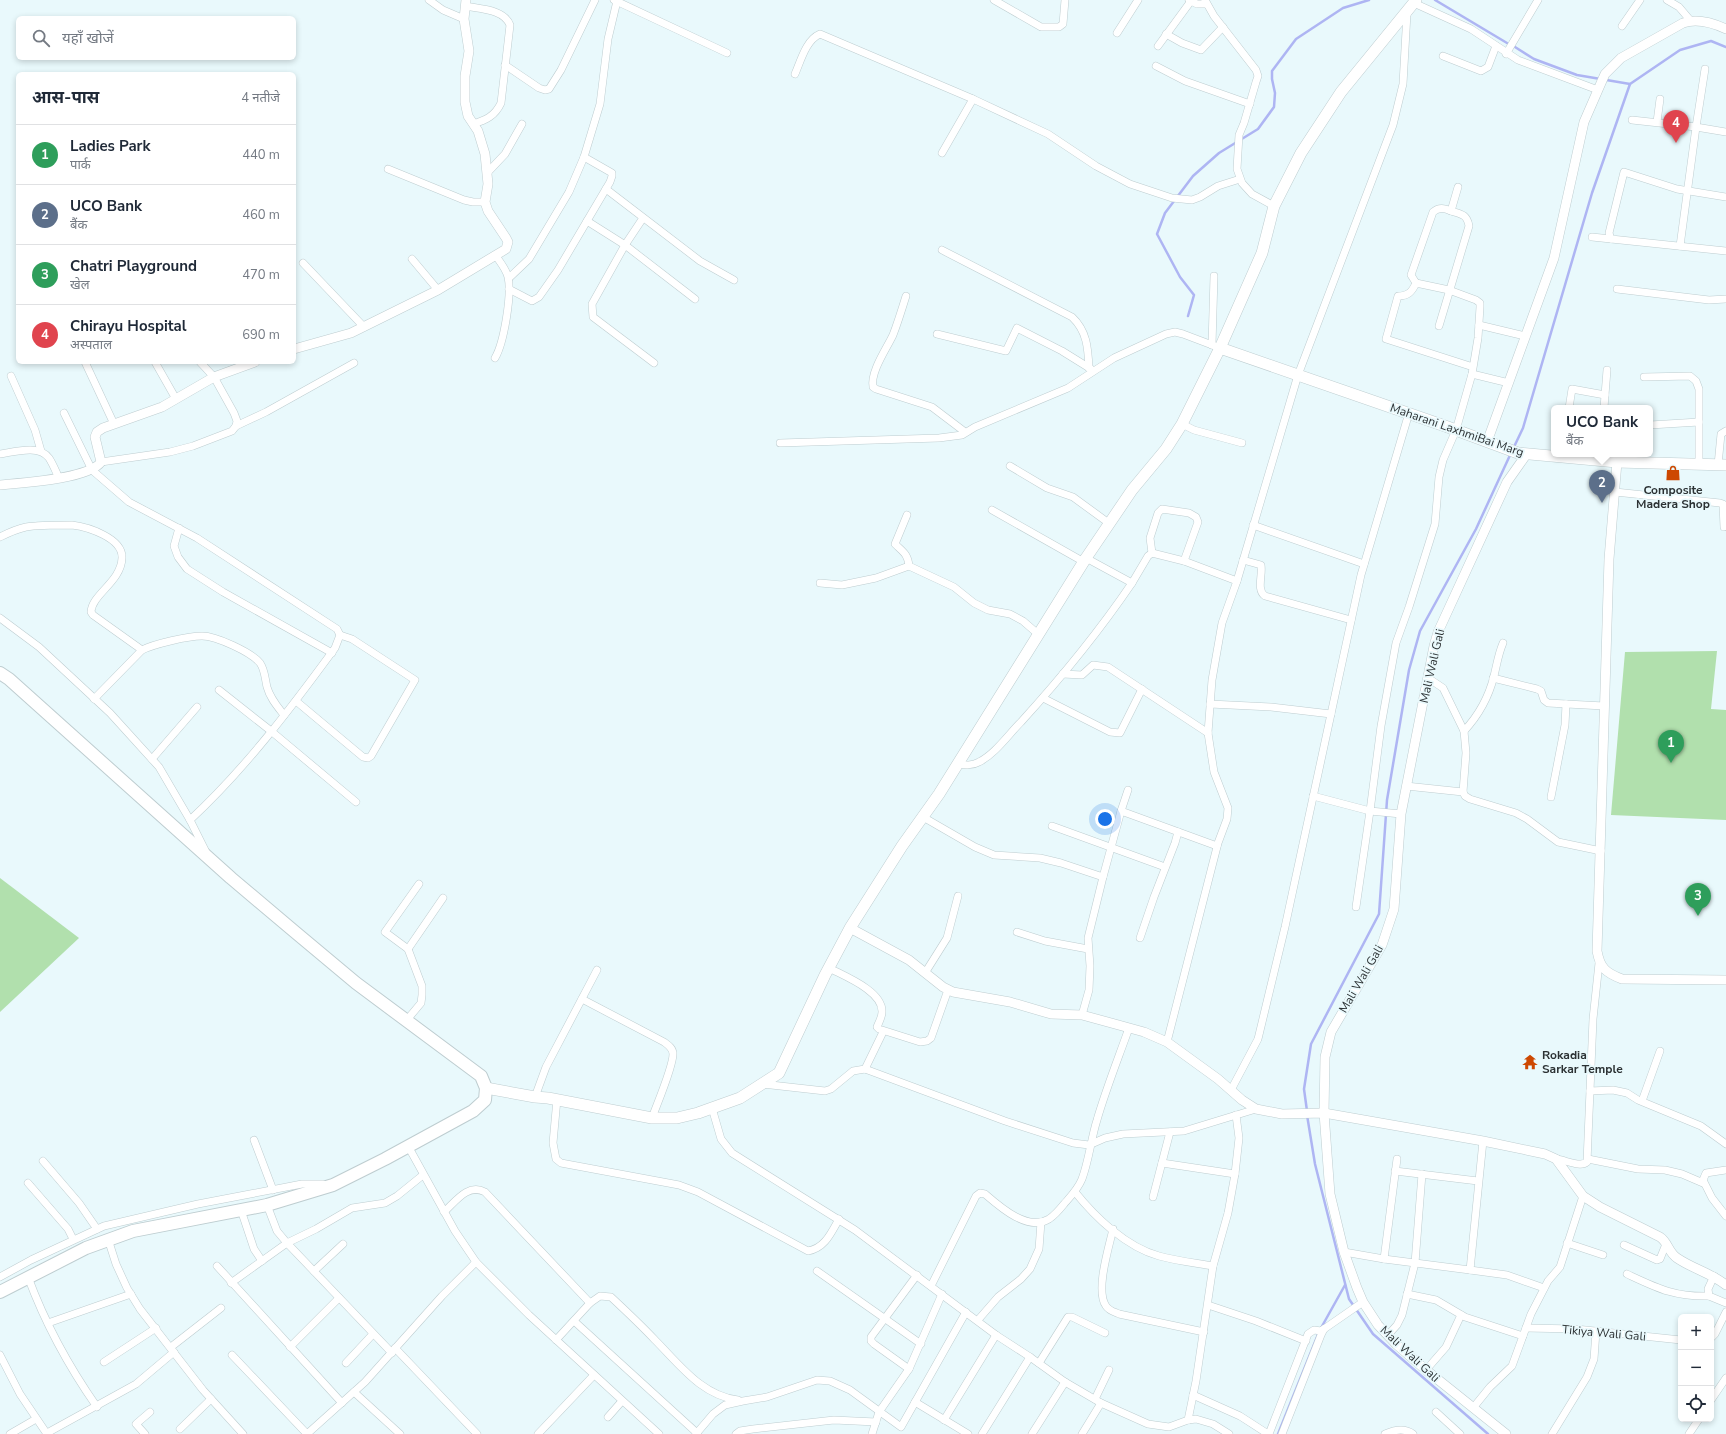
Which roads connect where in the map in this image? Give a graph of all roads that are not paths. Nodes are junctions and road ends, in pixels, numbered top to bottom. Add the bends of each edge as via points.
1 (429, 0) edge
2 (595, 0) edge
3 (994, 0) edge
4 (1065, 0) edge
5 (1138, 0) edge
6 (1538, 0) edge
7 (1640, 0) edge
8 (1667, 0) edge
9 (615, 1) edge
10 (1190, 1) edge
11 (1415, 1) edge
12 (1206, 2) edge
13 (466, 3) edge
14 (1407, 13) junction
15 (464, 19) junction
16 (1690, 20) junction
17 (1622, 26) dead end
18 (1223, 27) junction
19 (1726, 30) edge
20 (1117, 33) dead end
21 (1166, 34) junction
22 (1158, 46) dead end
23 (1496, 46) junction
24 (727, 54) dead end
25 (1506, 54) junction
26 (1443, 56) dead end
27 (505, 65) junction
28 (1156, 66) dead end
29 (1705, 69) dead end
30 (795, 74) dead end
31 (1599, 87) junction
32 (973, 99) junction
33 (1660, 99) dead end
34 (1250, 104) junction
35 (1632, 120) dead end
36 (1658, 122) junction
37 (473, 124) junction
38 (522, 124) dead end
39 (1696, 127) junction
40 (1726, 132) edge
41 (942, 153) dead end
42 (584, 157) junction
43 (388, 169) dead end
44 (488, 172) junction
45 (1240, 179) junction
46 (1458, 187) dead end
47 (606, 189) junction
48 (1687, 191) junction
49 (1726, 197) edge
50 (485, 202) junction
51 (1274, 206) junction
52 (1451, 211) junction
53 (643, 218) junction
54 (587, 221) junction
55 (1592, 237) dead end
56 (1612, 239) junction
57 (625, 245) junction
58 (1680, 246) junction
59 (942, 250) dead end
60 (1726, 251) edge
61 (496, 256) junction
62 (412, 259) dead end
63 (303, 263) dead end
64 (1214, 276) dead end
65 (508, 278) junction
66 (734, 280) dead end
67 (1416, 283) junction
68 (509, 289) junction
69 (1617, 289) dead end
70 (438, 290) junction
71 (1449, 290) junction
72 (906, 296) dead end
73 (695, 299) dead end
74 (1726, 300) edge
75 (1479, 325) junction
76 (1439, 326) dead end
77 (364, 327) junction
78 (937, 334) dead end
79 (1525, 336) junction
80 (1216, 347) junction
81 (296, 348) edge
82 (495, 358) dead end
83 (354, 363) dead end
84 (654, 363) dead end
85 (86, 364) edge
86 (156, 364) edge
87 (202, 364) edge
88 (248, 364) edge
89 (1092, 369) junction
90 (1607, 370) dead end
91 (1473, 371) junction
92 (1298, 375) junction
93 (11, 376) dead end
94 (214, 376) junction
95 (1644, 377) dead end
96 (1509, 382) junction
97 (1605, 394) junction
98 (176, 399) junction
99 (1569, 405) edge
100 (1604, 405) edge
101 (64, 413) dead end
102 (1409, 413) junction
103 (1699, 422) junction
104 (114, 424) junction
105 (1182, 424) junction
106 (1653, 425) edge
107 (236, 426) junction
108 (1456, 430) junction
109 (1726, 431) edge
110 (965, 432) junction
111 (1487, 442) junction
112 (780, 443) dead end
113 (1242, 443) dead end
114 (42, 451) junction
115 (0, 454) edge
116 (1522, 454) junction
117 (1551, 455) edge
118 (1601, 457) edge
119 (101, 462) junction
120 (1617, 462) junction
121 (1699, 465) junction
122 (1722, 465) edge
123 (1010, 466) dead end
124 (92, 470) junction
125 (59, 478) junction
126 (0, 485) edge
127 (1615, 492) junction
128 (992, 510) dead end
129 (907, 515) dead end
130 (1110, 524) junction
131 (1254, 526) junction
132 (1724, 527) dead end
133 (179, 528) junction
134 (0, 536) edge
135 (1152, 553) junction
136 (1085, 560) junction
137 (1243, 560) junction
138 (1184, 561) junction
139 (1364, 564) junction
140 (909, 566) junction
141 (1237, 581) junction
142 (820, 583) dead end
143 (1132, 584) junction
144 (0, 618) edge
145 (1351, 620) junction
146 (1038, 634) junction
147 (340, 635) junction
148 (1503, 643) dead end
149 (142, 650) junction
150 (332, 653) junction
151 (0, 673) edge
152 (1063, 674) junction
153 (1428, 678) junction
154 (1493, 678) junction
155 (1142, 689) junction
156 (219, 690) dead end
157 (1043, 698) junction
158 (94, 699) junction
159 (296, 701) junction
160 (1210, 704) junction
161 (1566, 704) junction
162 (1604, 706) junction
163 (197, 707) dead end
164 (1331, 714) junction
165 (284, 715) junction
166 (271, 731) junction
167 (1464, 731) junction
168 (1208, 733) junction
169 (152, 759) junction
170 (958, 764) junction
171 (1406, 786) junction
172 (1128, 790) dead end
173 (1464, 792) junction
174 (1313, 796) junction
175 (1551, 797) dead end
176 (356, 802) dead end
177 (1121, 811) junction
178 (1370, 811) junction
179 (1401, 814) junction
180 (923, 817) junction
181 (190, 820) junction
182 (1052, 826) dead end
183 (1178, 832) junction
184 (1110, 846) junction
185 (1217, 846) junction
186 (1600, 851) junction
187 (208, 857) junction
188 (1165, 867) junction
189 (1103, 877) junction
190 (420, 884) dead end
191 (958, 896) dead end
192 (442, 898) dead end
193 (1356, 907) dead end
194 (850, 928) junction
195 (1017, 932) dead end
196 (1140, 938) dead end
197 (408, 948) junction
198 (1088, 949) junction
199 (1599, 963) junction
200 (829, 968) junction
201 (597, 970) dead end
202 (925, 973) junction
203 (1726, 980) edge
204 (948, 990) junction
205 (582, 999) junction
206 (1082, 1015) junction
207 (406, 1021) junction
208 (1129, 1028) junction
209 (883, 1032) junction
210 (1167, 1042) junction
211 (1660, 1051) dead end
212 (865, 1070) junction
213 (762, 1084) junction
214 (486, 1088) junction
215 (1231, 1090) junction
216 (1590, 1091) junction
217 (535, 1097) junction
218 (557, 1100) junction
219 (1642, 1102) junction
220 (712, 1108) junction
221 (1256, 1109) junction
222 (1324, 1113) junction
223 (1236, 1115) junction
224 (652, 1118) junction
225 (1170, 1132) junction
226 (254, 1140) dead end
227 (1483, 1141) junction
228 (1726, 1144) edge
229 (1089, 1145) junction
230 (408, 1146) junction
231 (1397, 1159) dead end
232 (1588, 1159) junction
233 (1556, 1160) junction
234 (43, 1161) dead end
235 (1162, 1163) junction
236 (1726, 1170) edge
237 (1395, 1172) junction
238 (1234, 1174) junction
239 (1422, 1174) junction
240 (423, 1175) junction
241 (1478, 1182) junction
242 (28, 1183) dead end
243 (1704, 1184) junction
244 (333, 1185) junction
245 (273, 1190) junction
246 (1075, 1192) junction
247 (1583, 1196) junction
248 (1153, 1197) dead end
249 (267, 1205) junction
250 (241, 1210) junction
251 (444, 1212) junction
252 (1726, 1216) edge
253 (839, 1219) junction
254 (1041, 1222) junction
255 (97, 1229) junction
256 (1112, 1229) junction
257 (73, 1239) junction
258 (108, 1239) junction
259 (287, 1243) junction
260 (1567, 1243) junction
261 (343, 1244) dead end
262 (1666, 1244) junction
263 (1624, 1245) dead end
264 (1344, 1252) junction
265 (1603, 1255) dead end
266 (1384, 1259) junction
267 (262, 1261) junction
268 (476, 1262) junction
269 (1415, 1263) junction
270 (217, 1266) dead end
271 (1213, 1266) junction
272 (1470, 1270) junction
273 (314, 1271) junction
274 (817, 1271) dead end
275 (1627, 1274) dead end
276 (917, 1275) junction
277 (1714, 1276) junction
278 (0, 1277) edge
279 (28, 1277) junction
280 (231, 1283) junction
281 (1726, 1285) edge
282 (931, 1286) junction
283 (1544, 1288) junction
284 (0, 1292) edge
285 (131, 1294) junction
286 (942, 1294) junction
287 (1407, 1294) junction
288 (1709, 1296) junction
289 (339, 1298) junction
290 (590, 1303) junction
291 (1726, 1303) edge
292 (1360, 1304) junction
293 (1208, 1305) junction
294 (221, 1308) dead end
295 (966, 1312) junction
296 (1726, 1312) edge
297 (1461, 1315) junction
298 (884, 1318) junction
299 (978, 1320) junction
300 (574, 1321) junction
301 (48, 1323) junction
302 (156, 1328) junction
303 (1526, 1328) junction
304 (1320, 1330) junction
305 (1596, 1331) junction
306 (1204, 1332) junction
307 (1105, 1333) dead end
308 (373, 1334) junction
309 (996, 1335) junction
310 (1388, 1335) junction
311 (1714, 1335) edge
312 (1523, 1336) junction
313 (556, 1340) junction
314 (1678, 1340) edge
315 (1306, 1341) junction
316 (921, 1344) junction
317 (290, 1347) junction
318 (172, 1350) junction
319 (393, 1351) junction
320 (0, 1355) edge
321 (232, 1355) dead end
322 (1030, 1357) junction
323 (104, 1362) dead end
324 (346, 1363) dead end
325 (1039, 1363) junction
326 (909, 1369) junction
327 (1108, 1370) dead end
328 (1426, 1370) junction
329 (594, 1375) junction
330 (1726, 1378) edge
331 (1065, 1382) junction
332 (354, 1392) junction
333 (1193, 1395) junction
334 (1714, 1396) edge
335 (211, 1399) junction
336 (743, 1400) junction
337 (622, 1401) junction
338 (1098, 1401) junction
339 (915, 1402) junction
340 (342, 1403) junction
341 (97, 1407) junction
342 (1473, 1408) junction
343 (150, 1412) dead end
344 (879, 1412) junction
345 (1436, 1412) dead end
346 (608, 1417) dead end
347 (36, 1419) junction
348 (944, 1420) junction
349 (1188, 1420) junction
350 (1276, 1420) junction
351 (876, 1422) junction
352 (1287, 1422) junction
353 (1697, 1422) edge
354 (901, 1427) junction
355 (180, 1429) dead end
356 (696, 1433) edge
357 (10, 1434) edge
358 (47, 1434) edge
359 (145, 1434) edge
360 (243, 1434) edge
361 (400, 1434) edge
362 (477, 1434) edge
363 (538, 1434) edge
364 (658, 1434) edge
365 (736, 1434) edge
366 (872, 1434) edge
367 (897, 1434) edge
368 (968, 1434) edge
369 (982, 1434) edge
370 (1032, 1434) edge
371 (1082, 1434) edge
372 (1229, 1434) edge
373 (1269, 1434) edge
374 (1282, 1434) edge
375 (1385, 1434) edge
376 (1413, 1434) edge
377 (1460, 1434) edge
378 (1506, 1434) edge
379 (1552, 1434) edge
380 (1689, 1434) edge

1 - 15 street via 443,10
2 - 27 street via 550,89 539,88
3 - 4 street via 1041,27 1052,28 1063,24
5 - 20 street
6 - 25 street
7 - 17 street
8 - 16 street via 1679,7
9 - 24 street
9 - 42 street via 600,104
10 - 12 street
10 - 21 street
11 - 14 main road
11 - 23 street via 1471,29
12 - 18 street
13 - 15 street
13 - 27 street via 508,19 510,25
14 - 51 main road via 1341,92 1301,153
14 - 92 street via 1403,84 1393,125
15 - 37 street via 469,52 465,76 465,102
16 - 19 street via 1711,23
16 - 31 street via 1621,58 1605,74
18 - 21 street via 1201,50
18 - 34 street via 1256,70 1258,76
21 - 22 street
23 - 25 street
23 - 26 street via 1488,67 1481,71
25 - 31 street
27 - 37 street via 497,111 487,120
28 - 34 street via 1185,81
29 - 39 street
30 - 32 street via 809,43 813,37 820,34
31 - 79 street via 1584,122 1554,258
32 - 41 street
32 - 45 street via 1048,134 1096,166 1130,184 1175,199 1196,199 1218,186
33 - 36 street
34 - 45 street via 1239,142 1237,169
35 - 36 street
36 - 39 street
37 - 44 street via 478,131
38 - 44 street via 505,154
39 - 40 street
39 - 48 street
42 - 47 street via 612,173
42 - 65 street via 569,192 529,259
43 - 50 street via 464,200
44 - 50 street
45 - 51 street via 1252,194
46 - 52 street
47 - 53 street
47 - 54 street
48 - 49 street
48 - 56 street via 1624,172 1610,227
48 - 58 street
50 - 61 street via 508,242 506,249
51 - 80 main road via 1262,253
52 - 67 street via 1444,208 1433,212 1411,275
52 - 71 street via 1465,215 1469,226
53 - 57 street
53 - 66 street via 700,261
54 - 57 street
54 - 68 street via 539,297 532,301
55 - 56 street
56 - 58 street
57 - 73 street
57 - 84 street via 592,304 592,317
58 - 60 street
59 - 89 street via 1072,317 1080,324 1084,333
61 - 65 street
61 - 70 street
62 - 70 street
63 - 77 street
64 - 80 street
65 - 68 street
67 - 71 street
67 - 91 street via 1411,293 1398,296 1386,339
68 - 82 street via 503,339
69 - 74 street
70 - 77 street
71 - 75 street via 1480,303
71 - 76 street
72 - 110 street via 893,336 880,360 873,387 932,407
75 - 79 street
75 - 91 street
77 - 81 street
78 - 89 street via 1006,351 1017,328
79 - 96 street
80 - 89 street via 1175,332
80 - 92 main road, Maharani LaxhmiBai Marg
80 - 105 main road
83 - 107 street
85 - 104 street
86 - 98 street
87 - 94 street
88 - 94 street
89 - 110 street via 1068,388
90 - 97 street
91 - 96 street
91 - 108 street
92 - 102 main road, Maharani LaxhmiBai Marg
92 - 131 street
93 - 114 street
94 - 98 street
94 - 107 street via 234,413
95 - 103 street via 1690,376 1696,381 1699,389
96 - 111 street
97 - 99 street via 1572,389
97 - 100 street
98 - 104 street via 162,407
101 - 124 street
102 - 108 main road, Maharani LaxhmiBai Marg
102 - 139 street
103 - 106 street
103 - 121 street
104 - 119 street via 97,432 95,437
105 - 113 street via 1194,430
105 - 130 main road via 1166,449 1132,490
107 - 119 street via 232,431 193,446
108 - 111 main road, Maharani LaxhmiBai Marg
108 - 178 street via 1443,460 1439,477 1435,524 1396,643 1381,726
109 - 122 street via 1721,434
110 - 112 street via 962,435 940,438
111 - 116 main road, Maharani LaxhmiBai Marg
114 - 115 street
114 - 125 street via 50,458
116 - 117 main road, Maharani LaxhmiBai Marg
116 - 153 street, Mali Wali Gali via 1444,616 1434,646
118 - 120 main road, Maharani LaxhmiBai Marg
119 - 124 street
120 - 121 main road, Maharani LaxhmiBai Marg
120 - 127 street
121 - 122 main road, Maharani LaxhmiBai Marg
123 - 130 street via 1047,488 1073,497
124 - 125 street
124 - 133 street via 129,502
125 - 126 street
127 - 132 street via 1720,503 1724,508
127 - 162 street via 1609,559
128 - 136 street
129 - 140 street via 895,544 905,552
130 - 136 main road
131 - 137 street
131 - 139 street
133 - 147 street via 336,629
133 - 150 street via 174,546 178,558 187,570
134 - 149 street via 26,527 73,526 91,530 118,544 122,558 119,571 93,603 91,612
135 - 138 street
135 - 138 street via 1150,538 1158,514 1167,509 1189,513 1196,517 1198,522
135 - 143 street
136 - 143 street
136 - 146 main road
137 - 141 street
137 - 145 street via 1261,565 1261,588 1265,596
138 - 141 street
139 - 145 street
140 - 142 street via 876,578 848,584
140 - 146 street via 954,588 988,610 1016,617
141 - 160 street via 1222,623
143 - 152 street
144 - 158 street via 39,647
145 - 164 street
146 - 170 main road
147 - 150 street
147 - 159 street via 352,639 415,680 371,756 363,757
148 - 154 street via 1496,660
149 - 158 street
149 - 165 street via 150,646 202,636 235,647 259,662 273,702
150 - 159 street
151 - 187 highway
152 - 155 street via 1082,675 1088,667 1098,665 1108,667
152 - 157 street
153 - 167 street via 1443,688
153 - 171 street, Mali Wali Gali
154 - 161 street via 1541,691 1548,703
154 - 167 street via 1479,713
155 - 157 street via 1120,733 1110,732
155 - 168 street
156 - 166 street
157 - 170 street via 983,760 970,765
158 - 169 street
159 - 165 street
160 - 164 street via 1271,707
160 - 168 street
161 - 162 street
161 - 175 street via 1565,725
162 - 186 street
163 - 169 street
164 - 174 street
165 - 166 street
166 - 176 street
166 - 181 street via 210,801
167 - 173 street
168 - 185 street via 1214,772 1228,808 1227,819
169 - 181 street via 160,767
170 - 180 main road
171 - 173 street
171 - 179 street, Mali Wali Gali
172 - 177 street
173 - 186 street via 1470,799 1528,818 1558,842
174 - 178 street
174 - 215 street via 1258,1039
177 - 183 street
177 - 184 street
178 - 179 street
178 - 193 street
179 - 222 street, Mali Wali Gali via 1394,909 1382,944 1331,1032 1325,1057
180 - 189 street via 994,855 1040,858
180 - 194 main road
181 - 187 street
182 - 184 street
183 - 185 street
183 - 188 street
184 - 188 street
184 - 189 street
185 - 210 street
186 - 199 street via 1597,951
187 - 207 highway via 356,983
188 - 196 street
189 - 198 street via 1088,938
190 - 197 street via 385,932
191 - 202 street via 947,938
192 - 197 street
194 - 200 main road
194 - 202 street via 909,960
195 - 198 street
197 - 207 street via 422,986 422,995 420,1003
198 - 206 street via 1089,990
199 - 203 street via 1612,975 1622,979
199 - 216 street via 1593,1019
200 - 209 street via 871,992 879,1001 882,1013 877,1027
200 - 213 main road via 779,1073
201 - 205 street
202 - 204 street
204 - 206 street via 962,995 1010,1002 1051,1014
204 - 209 street via 928,1041 920,1042
205 - 217 street via 546,1067
205 - 224 street via 671,1048 671,1064
206 - 208 street
207 - 214 highway via 481,1076
208 - 210 street
208 - 229 street
209 - 212 street
210 - 215 street
211 - 219 street
212 - 213 street via 853,1071 825,1092
212 - 229 street via 1005,1121 1073,1143
213 - 220 main road via 740,1098
214 - 217 main road
214 - 230 highway via 485,1100 473,1111
215 - 221 street
216 - 219 street via 1612,1090
216 - 232 street
217 - 218 main road
218 - 224 main road
218 - 253 street via 553,1143 556,1159 562,1163 679,1185 698,1192 808,1251 816,1250 825,1244
219 - 228 street via 1701,1126
220 - 224 main road via 677,1118
220 - 253 street via 722,1139 732,1153
221 - 222 street via 1282,1114
221 - 223 street
222 - 227 street
222 - 264 street, Mali Wali Gali via 1330,1194
223 - 225 street via 1184,1131
223 - 238 street via 1239,1138
225 - 229 street via 1123,1134
225 - 235 street
226 - 245 street
227 - 233 street via 1537,1151
227 - 241 street
229 - 246 street via 1086,1167
230 - 240 street
230 - 244 highway
231 - 237 street
232 - 233 street via 1580,1165 1566,1160
232 - 243 street via 1638,1169 1665,1170
233 - 247 street
234 - 255 street via 79,1203
235 - 238 street
235 - 248 street
236 - 243 street via 1706,1173
237 - 239 street
237 - 266 street
238 - 271 street via 1226,1224
239 - 241 street
239 - 269 street
240 - 251 street
240 - 259 street via 385,1203 352,1208
241 - 272 street
242 - 257 street via 68,1229
243 - 252 street
244 - 245 street via 302,1184
244 - 249 highway
245 - 255 street via 198,1204
246 - 254 street via 1049,1219
246 - 256 street via 1094,1214
247 - 260 street
247 - 262 street via 1600,1208 1660,1237
249 - 250 highway
249 - 259 street via 277,1231
250 - 258 highway via 134,1231
250 - 267 street via 254,1249
251 - 268 street
251 - 290 street via 466,1192 473,1189 485,1192
253 - 276 street
254 - 282 street via 1016,1218 986,1194 980,1193 973,1201
254 - 299 street via 1040,1249 1030,1269 998,1297
255 - 257 street
256 - 271 street via 1159,1256
256 - 306 street via 1103,1276 1102,1292 1106,1306 1119,1314
257 - 278 street
258 - 279 highway
258 - 285 street via 116,1264
259 - 267 street
259 - 273 street
260 - 265 street
260 - 283 street via 1560,1267
261 - 273 street
262 - 263 street via 1660,1259 1657,1260
262 - 277 street via 1676,1257 1694,1269
264 - 266 street
264 - 292 street, Mali Wali Gali
266 - 269 street
267 - 280 street
268 - 313 street
268 - 319 street
269 - 272 street
269 - 287 street
270 - 280 street
271 - 293 street
272 - 283 street via 1507,1275
273 - 289 street
274 - 298 street
275 - 288 street via 1677,1294
276 - 282 street
276 - 298 street
277 - 281 street
277 - 288 street via 1708,1289
279 - 284 highway
279 - 301 street
280 - 317 street
282 - 286 street
283 - 303 street
285 - 301 street
285 - 302 street
286 - 295 street
286 - 316 street
287 - 297 street via 1436,1300
287 - 310 street via 1402,1315
288 - 291 street
289 - 308 street
289 - 317 street
290 - 300 street
290 - 336 street via 600,1296 611,1297 688,1375 717,1394
292 - 304 street
292 - 310 street, Mali Wali Gali
293 - 306 street
293 - 315 street
294 - 318 street
295 - 299 street
295 - 339 street
296 - 311 street
297 - 312 street
297 - 328 street via 1446,1347
298 - 316 street
298 - 326 street via 871,1341
299 - 309 street
300 - 313 street
300 - 356 street
301 - 341 street
302 - 318 street
302 - 323 street
303 - 305 street, Tikiya Wali Gali
303 - 312 street
304 - 315 street via 1308,1334
304 - 352 street via 1321,1335
305 - 314 street, Tikiya Wali Gali
305 - 379 street via 1594,1359 1587,1377
306 - 333 street
307 - 325 street via 1068,1317
308 - 319 street
308 - 324 street
309 - 322 street
309 - 348 street
310 - 328 street, Mali Wali Gali
312 - 342 street via 1512,1366
313 - 329 street
315 - 350 street
316 - 326 street
317 - 340 street
318 - 335 street
318 - 341 street via 136,1384
319 - 332 street
319 - 362 street
320 - 347 street
321 - 340 street via 307,1434
322 - 325 street
322 - 369 street
325 - 331 street
326 - 344 street
327 - 338 street
328 - 342 street, Mali Wali Gali
329 - 337 street
329 - 363 street
330 - 334 street
331 - 338 street
331 - 370 street
332 - 340 street
332 - 361 street
333 - 349 street
333 - 373 street via 1240,1416
335 - 355 street
335 - 360 street
336 - 344 street via 767,1397 817,1380 830,1381 850,1390
336 - 356 street via 725,1405
337 - 346 street
337 - 364 street
338 - 349 street via 1148,1424 1162,1427 1170,1427
338 - 371 street
339 - 348 street
339 - 354 street
341 - 358 street
342 - 378 street, Mali Wali Gali
343 - 359 street via 136,1424
344 - 351 street
344 - 354 street
345 - 377 street
347 - 357 street
347 - 358 street
348 - 368 street
349 - 372 street via 1204,1421
350 - 352 street
350 - 373 street
351 - 365 street via 834,1420 740,1431
351 - 366 street
352 - 374 street
353 - 380 street
354 - 367 street
375 - 376 street via 1408,1430

